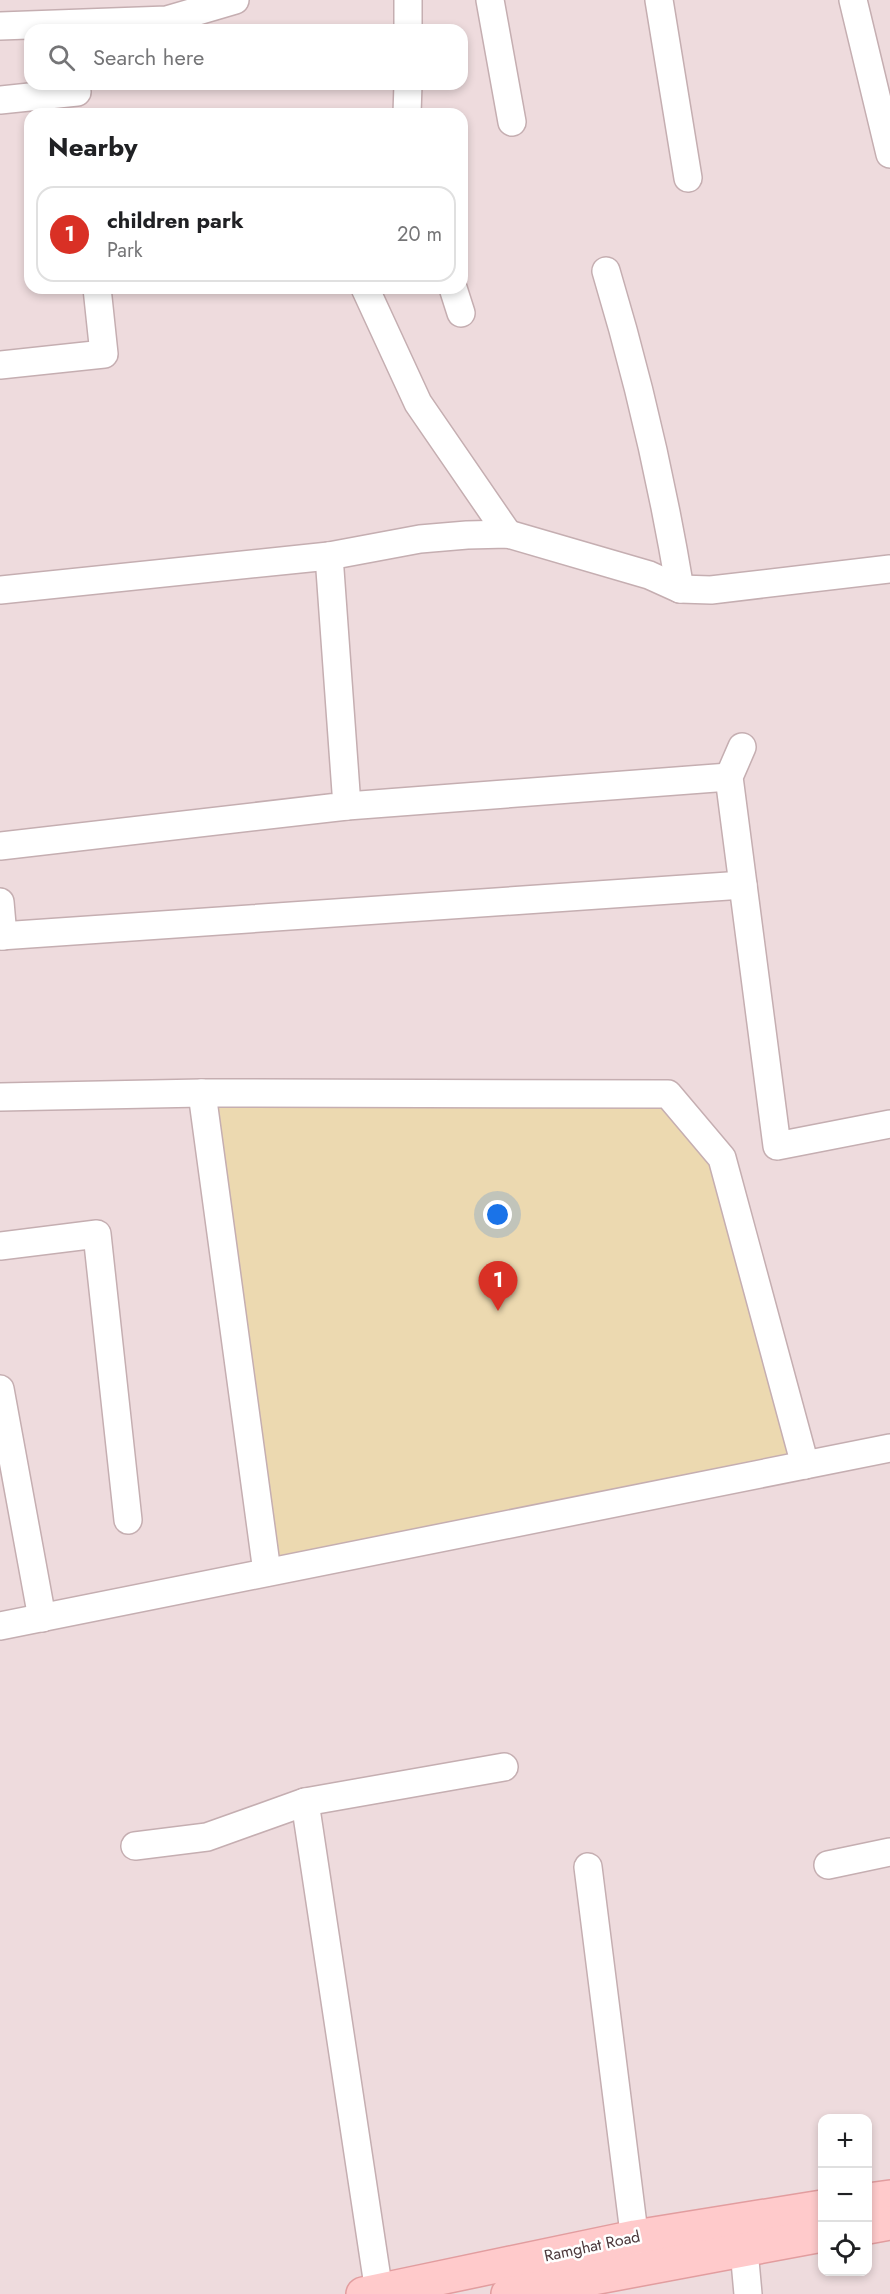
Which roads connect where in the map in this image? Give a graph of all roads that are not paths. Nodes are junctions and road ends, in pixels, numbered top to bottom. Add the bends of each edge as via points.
1 (235, 0) edge
2 (408, 0) edge
3 (490, 0) edge
4 (659, 0) edge
5 (853, 0) edge
6 (166, 10) edge
7 (87, 24) edge
8 (408, 24) edge
9 (0, 26) edge
10 (24, 26) edge
11 (408, 90) edge
12 (77, 97) edge
13 (0, 100) edge
14 (407, 108) edge
15 (512, 122) dead end
16 (890, 154) edge
17 (688, 178) dead end
18 (606, 272) dead end
19 (98, 294) edge
20 (366, 294) edge
21 (0, 364) edge
22 (508, 534) junction
23 (329, 556) junction
24 (890, 569) edge
25 (0, 590) edge
26 (680, 590) junction
27 (742, 747) dead end
28 (729, 777) junction
29 (347, 806) junction
30 (0, 846) edge
31 (743, 885) junction
32 (0, 902) edge
33 (2, 936) edge
34 (202, 1093) junction
35 (0, 1097) edge
36 (890, 1124) edge
37 (0, 1246) edge
38 (0, 1389) edge
39 (890, 1448) edge
40 (806, 1465) junction
41 (128, 1520) dead end
42 (267, 1572) junction
43 (42, 1618) junction
44 (0, 1626) edge
45 (504, 1767) dead end
46 (305, 1802) junction
47 (135, 1846) dead end
48 (890, 1852) edge
49 (828, 1865) dead end
50 (588, 1867) dead end
51 (890, 2197) edge
52 (872, 2199) edge
53 (818, 2208) edge
54 (890, 2223) edge
55 (872, 2226) edge
56 (818, 2236) edge
57 (635, 2237) junction
58 (744, 2250) junction
59 (639, 2270) junction
60 (371, 2293) edge
61 (508, 2294) edge
62 (748, 2294) edge

1 - 6 street
2 - 8 street
3 - 15 street
4 - 17 street
5 - 16 street
6 - 7 street
9 - 10 street
11 - 14 street
12 - 13 street
18 - 26 street via 634,364 659,471
19 - 21 street via 104,354
20 - 22 street via 418,403
22 - 23 street via 420,539
22 - 26 street via 649,575
23 - 25 street
23 - 29 street
24 - 26 street via 711,590
27 - 28 street
28 - 29 street
28 - 31 street
29 - 30 street
31 - 33 street
31 - 36 street via 777,1146
32 - 33 street
34 - 35 street
34 - 40 street via 668,1094 722,1158
34 - 42 street
37 - 41 street via 97,1234
38 - 43 street
39 - 40 street
40 - 42 street
42 - 43 street
43 - 44 street
45 - 46 street
46 - 47 street via 207,1837
46 - 60 street
48 - 49 street
50 - 57 street
51 - 52 main road
53 - 57 main road, Ramghat Road
54 - 55 main road
56 - 58 main road, Ramghat Road
57 - 59 street
57 - 60 main road, Ramghat Road
58 - 59 main road, Ramghat Road
58 - 62 street
59 - 61 main road, Ramghat Road

